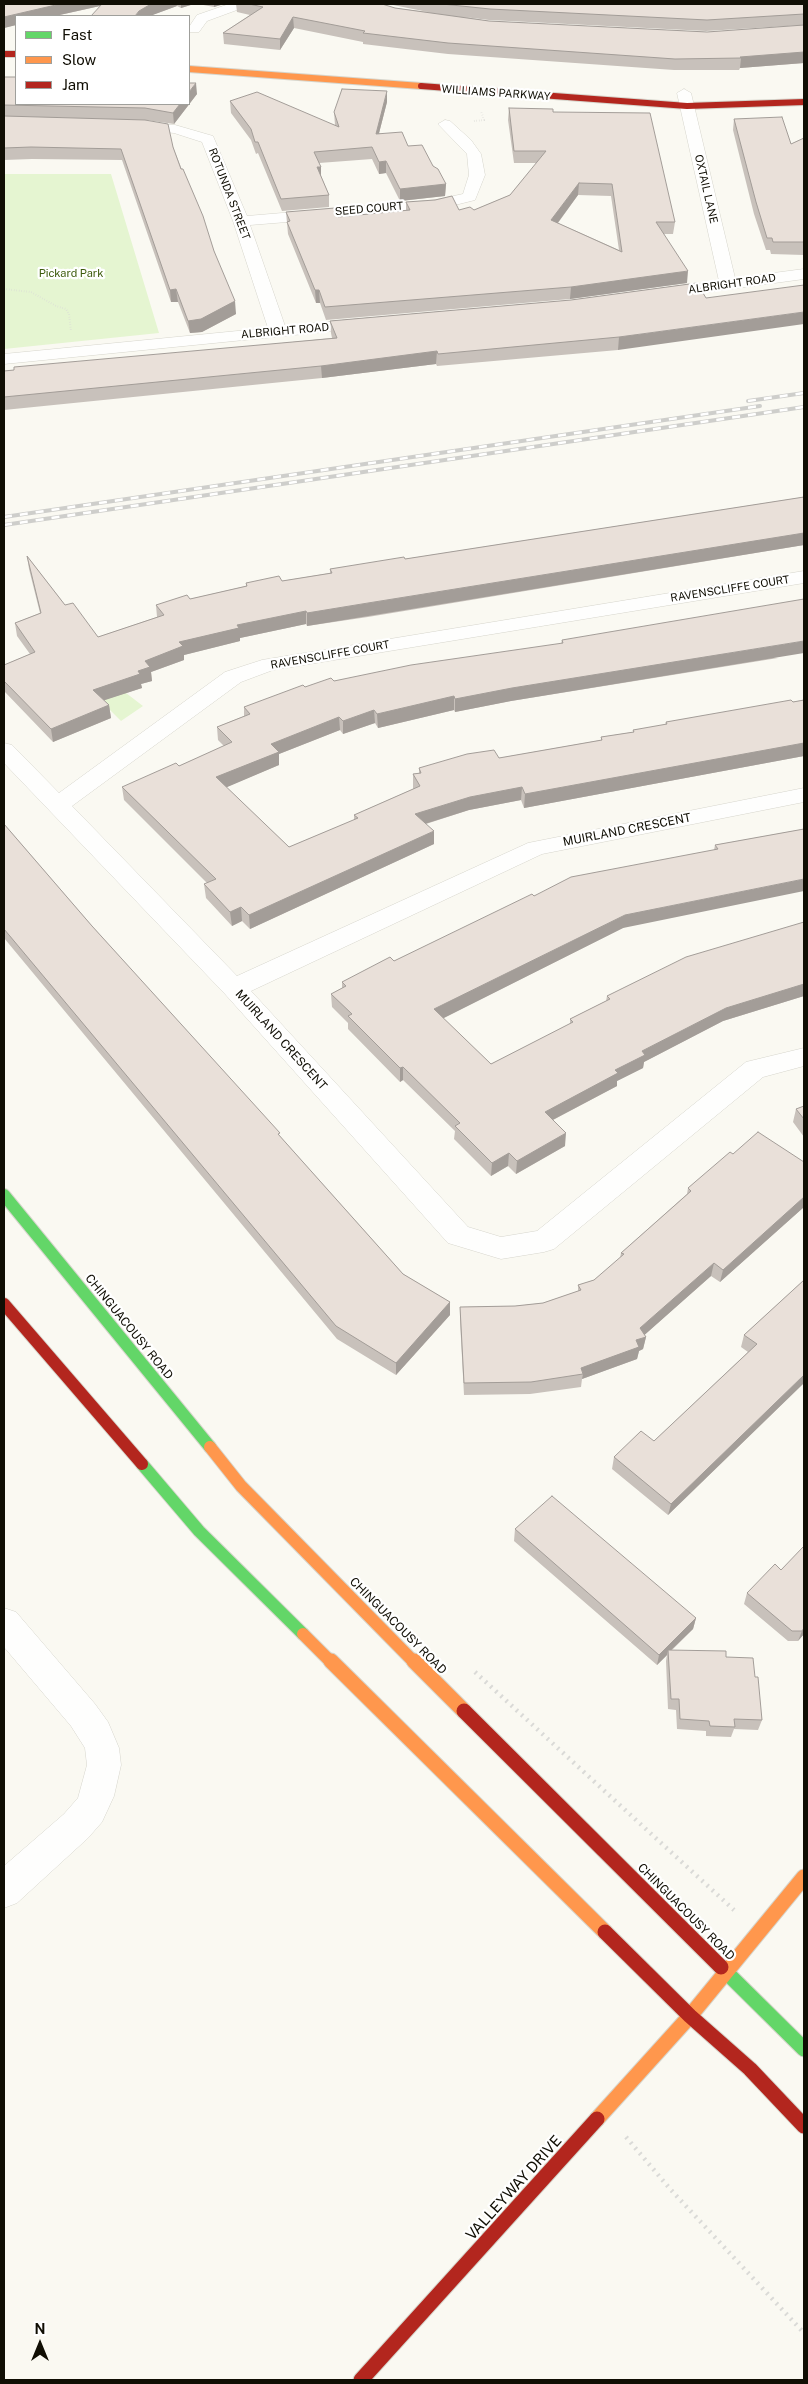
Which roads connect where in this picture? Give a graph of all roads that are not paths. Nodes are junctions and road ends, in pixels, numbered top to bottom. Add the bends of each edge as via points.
1 (240, 4) edge
2 (194, 29) dead end
3 (190, 57) edge
4 (190, 69) edge
5 (681, 95) junction
6 (804, 102) edge
7 (445, 124) dead end
8 (118, 125) edge
9 (241, 222) junction
10 (804, 274) edge
11 (728, 285) junction
12 (649, 295) edge
13 (385, 322) edge
14 (278, 331) junction
15 (4, 359) edge
16 (804, 577) edge
17 (4, 750) edge
18 (804, 795) edge
19 (58, 805) junction
20 (234, 988) junction
21 (804, 1057) edge
22 (4, 1195) edge
23 (4, 1304) edge
24 (4, 1623) edge
25 (804, 1876) edge
26 (4, 1890) edge
27 (726, 1972) junction
28 (690, 2016) junction
29 (804, 2049) edge
30 (804, 2126) edge
31 (361, 2380) edge

1 - 2 street via 202,18
3 - 5 main road, WILLIAMS PARKWAY
4 - 5 main road, WILLIAMS PARKWAY
5 - 6 main road, WILLIAMS PARKWAY
5 - 11 street, OXTAIL LANE
7 - 9 street, SEED COURT via 474,154 477,175 470,197 435,205
8 - 9 street, ROTUNDA STREET via 175,129 208,140
9 - 14 street, ROTUNDA STREET
10 - 11 street, ALBRIGHT ROAD
11 - 12 street, ALBRIGHT ROAD
13 - 14 street, ALBRIGHT ROAD
14 - 15 street, ALBRIGHT ROAD
16 - 19 street, RAVENSCLIFFE COURT via 269,664 233,676
17 - 19 street
18 - 20 street, MUIRLAND CRESCENT via 536,848
19 - 20 street
20 - 21 street, MUIRLAND CRESCENT via 458,1235 501,1248 544,1241 755,1069
22 - 27 main road, CHINGUACOUSY ROAD via 241,1486
23 - 28 main road via 199,1531
24 - 26 street via 83,1715 102,1748 104,1765 98,1796 90,1810
25 - 27 main road, VALLEYWAY DRIVE
27 - 28 main road, VALLEYWAY DRIVE
27 - 29 main road, CHINGUACOUSY ROAD
28 - 30 main road via 750,2069
28 - 31 main road, VALLEYWAY DRIVE

